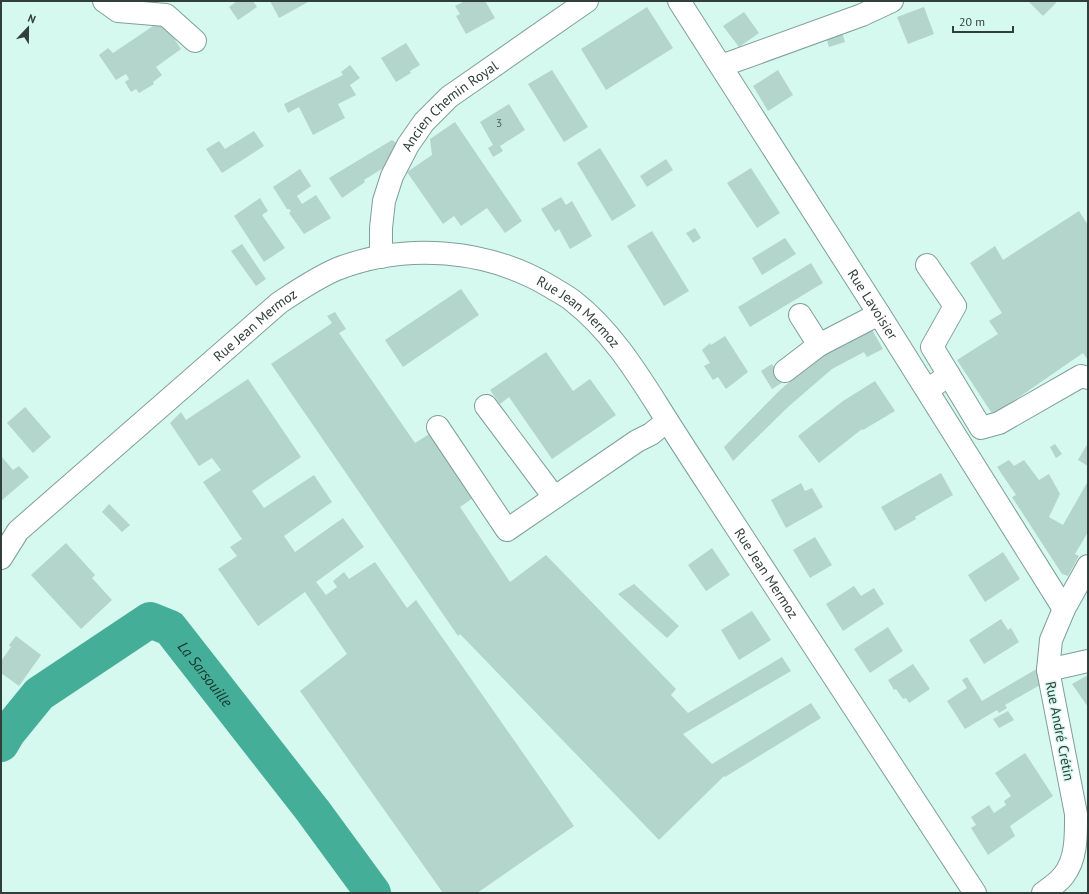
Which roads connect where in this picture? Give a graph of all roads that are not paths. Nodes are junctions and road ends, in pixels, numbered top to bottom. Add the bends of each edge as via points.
1 (104, 1) edge
2 (587, 1) edge
3 (679, 1) edge
4 (892, 1) edge
5 (195, 41) dead end
6 (721, 66) junction
7 (381, 257) junction
8 (927, 265) dead end
9 (879, 314) junction
10 (800, 315) dead end
11 (818, 345) junction
12 (785, 371) dead end
13 (949, 375) junction
14 (1088, 378) edge
15 (927, 390) junction
16 (486, 406) dead end
17 (667, 421) junction
18 (438, 427) dead end
19 (554, 497) junction
20 (1, 558) edge
21 (1088, 566) edge
22 (1064, 609) junction
23 (1088, 661) edge
24 (1048, 670) junction
25 (1081, 854) edge
26 (975, 893) edge
27 (1043, 893) edge

1 - 5 street via 118,11 166,15
2 - 7 street, Ancien Chemin Royal via 449,97 424,122 408,145 392,176 384,202
3 - 6 street, Rue Lavoisier
4 - 6 street via 862,15
6 - 9 street, Rue Lavoisier
7 - 17 street, Rue Jean Mermoz via 413,253 470,256 532,276 573,300 597,322 633,367
7 - 20 street, Rue Jean Mermoz via 335,270 279,303 18,531
8 - 13 street via 955,306 932,347
9 - 11 street
9 - 15 street, Rue Lavoisier
10 - 11 street
11 - 12 street
13 - 14 street via 980,428 999,423 1081,376
13 - 15 street
15 - 22 street, Rue Lavoisier
16 - 19 street
17 - 19 street
17 - 26 street, Rue Jean Mermoz
18 - 19 street via 508,530
21 - 22 street, Rue André Crétin
22 - 24 street, Rue André Crétin via 1051,640
23 - 24 street
24 - 25 street, Rue André Crétin via 1076,814 1076,835
25 - 27 street, Rue André Crétin via 1070,864 1064,875

